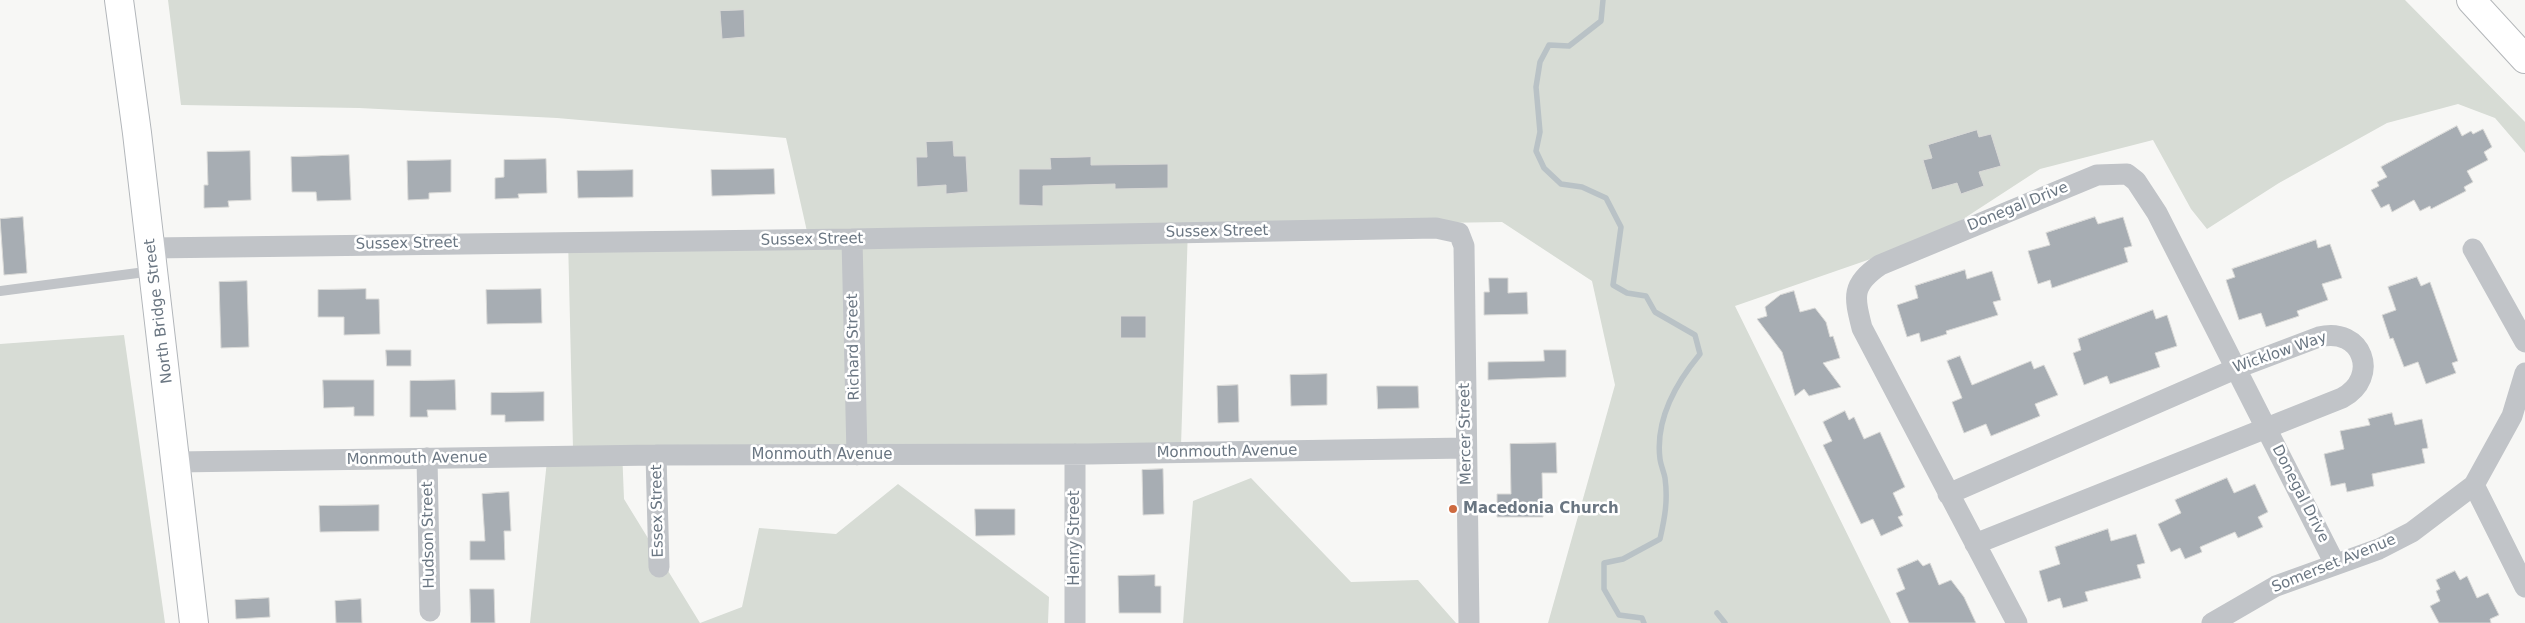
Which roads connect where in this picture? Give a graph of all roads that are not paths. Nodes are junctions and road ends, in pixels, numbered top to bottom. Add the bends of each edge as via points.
1 (119, 0) edge
2 (2471, 0) edge
3 (2525, 60) edge
4 (852, 240) junction
5 (1464, 246) joint
6 (2473, 249) dead end
7 (152, 259) junction
8 (0, 291) edge
9 (2525, 342) edge
10 (2237, 368) junction
11 (2525, 373) edge
12 (2267, 428) junction
13 (1466, 448) junction
14 (1075, 454) junction
15 (656, 455) junction
16 (857, 455) junction
17 (427, 458) junction
18 (177, 462) junction
19 (2474, 485) junction
20 (1948, 494) junction
21 (1974, 544) junction
22 (2335, 564) junction
23 (659, 567) dead end
24 (2525, 587) edge
25 (430, 611) dead end
26 (194, 623) edge
27 (1075, 623) edge
28 (1469, 623) edge
29 (2017, 623) edge
30 (2212, 623) edge

1 - 7 main road, North Bridge Street
2 - 3 main road
4 - 5 street, Sussex Street via 1436,228 1459,233
4 - 7 street, Sussex Street
4 - 16 street, Richard Street
5 - 13 street, Mercer Street
6 - 9 street
7 - 8 lane
7 - 18 main road, North Bridge Street
10 - 12 street, Donegal Drive
10 - 12 street, Wicklow Way via 2328,335 2345,338 2359,350 2364,368 2362,378 2351,393
10 - 20 street, Wicklow Way
10 - 20 street, Donegal Drive via 2157,213 2136,180 2126,174 2096,175 1880,264 1856,288 1862,328
11 - 19 street, Somerset Avenue via 2512,416
12 - 21 street, Wicklow Way
12 - 22 street, Donegal Drive
13 - 14 street, Monmouth Avenue
13 - 28 street, Mercer Street
14 - 16 street, Monmouth Avenue
14 - 27 street, Henry Street
15 - 16 street, Monmouth Avenue
15 - 17 street, Monmouth Avenue
15 - 23 street, Essex Street
17 - 18 street, Monmouth Avenue
17 - 25 street, Hudson Street
18 - 26 main road, North Bridge Street
19 - 22 street, Somerset Avenue via 2412,532 2379,549
19 - 24 street
20 - 21 street, Donegal Drive
21 - 29 street, Donegal Drive
22 - 30 street, Somerset Avenue via 2276,586

